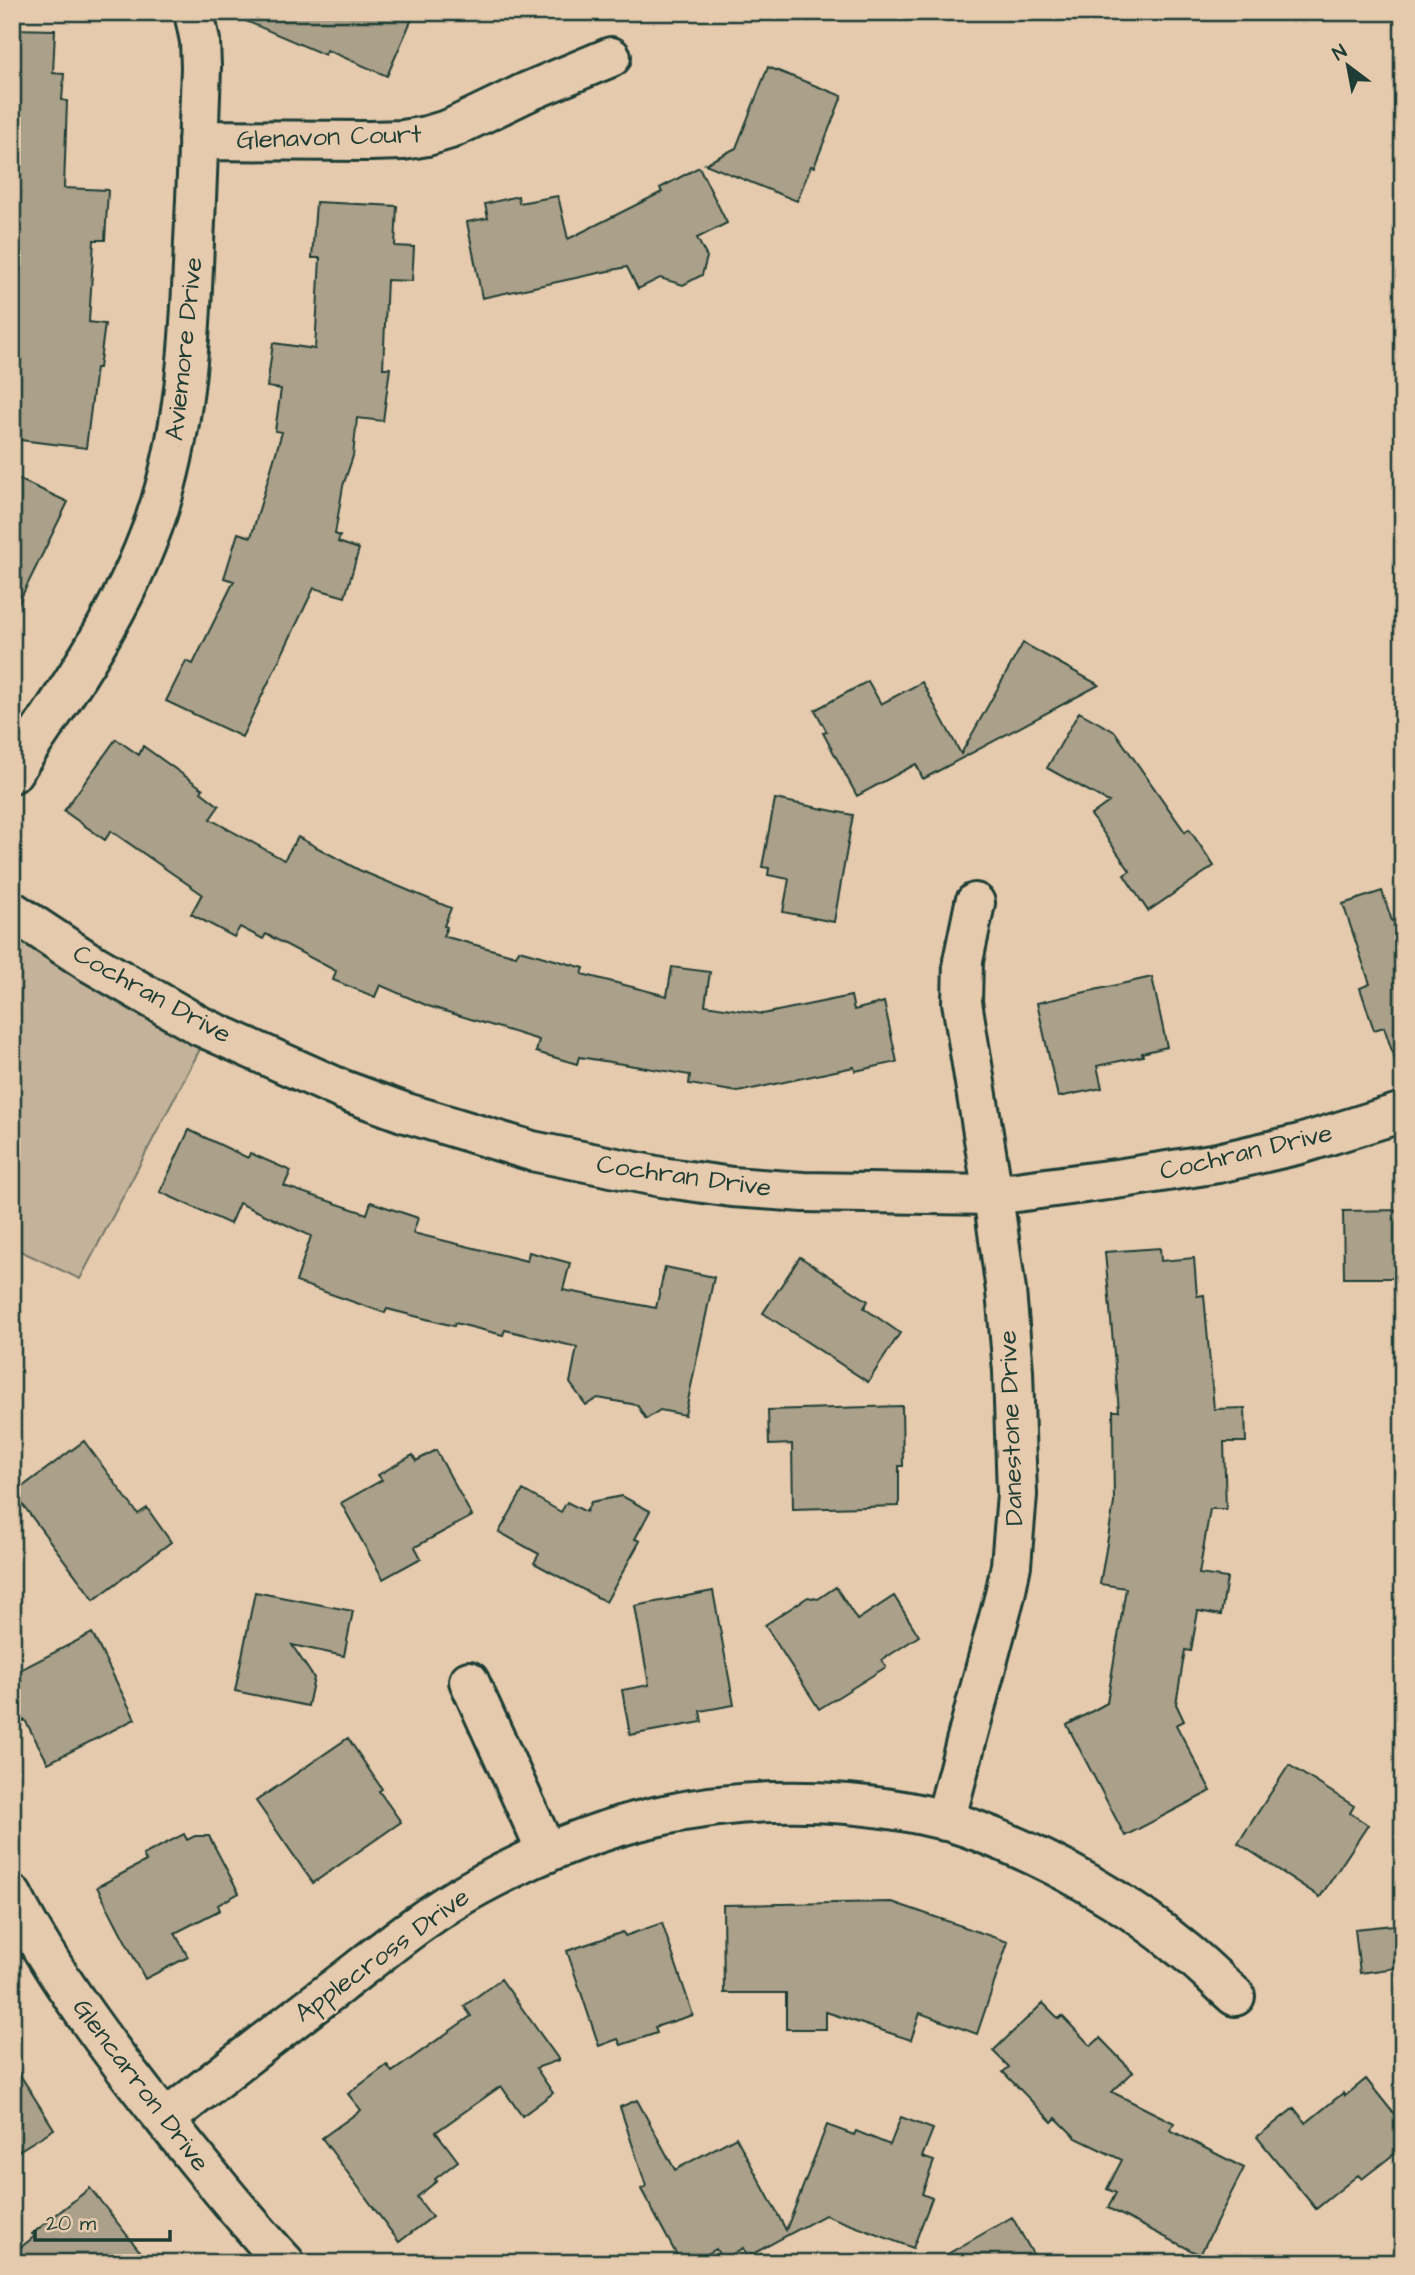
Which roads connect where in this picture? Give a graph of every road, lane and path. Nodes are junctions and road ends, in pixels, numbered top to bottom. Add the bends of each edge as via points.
1 (194, 12) edge
2 (611, 57) dead end
3 (198, 140) junction
4 (12, 773) edge
5 (975, 903) dead end
6 (12, 911) edge
7 (1403, 1112) edge
8 (993, 1195) junction
9 (469, 1681) dead end
10 (945, 1821) junction
11 (548, 1853) junction
12 (12, 1895) edge
13 (1235, 1996) dead end
14 (165, 2120) junction
15 (285, 2263) edge

1 - 3 street, Aviemore Drive via 201,67
2 - 3 street, Glenavon Court via 427,136 370,141
3 - 4 street, Aviemore Drive via 189,356 166,485 113,617
5 - 8 street, Danestone Drive via 961,974 962,1002
6 - 8 street, Cochran Drive via 201,1026 343,1090 531,1151 732,1187
7 - 8 street, Cochran Drive via 1218,1163
8 - 10 street, Danestone Drive via 1016,1423 1015,1532 1004,1595
9 - 11 street
10 - 11 street, Applecross Drive via 860,1805 737,1802 692,1808 607,1830
10 - 13 street, Applecross Drive via 1017,1848 1098,1891 1167,1937
11 - 14 street, Applecross Drive via 478,1886 422,1920
12 - 14 street, Glencarron Drive via 72,1994
14 - 15 street, Glencarron Drive

